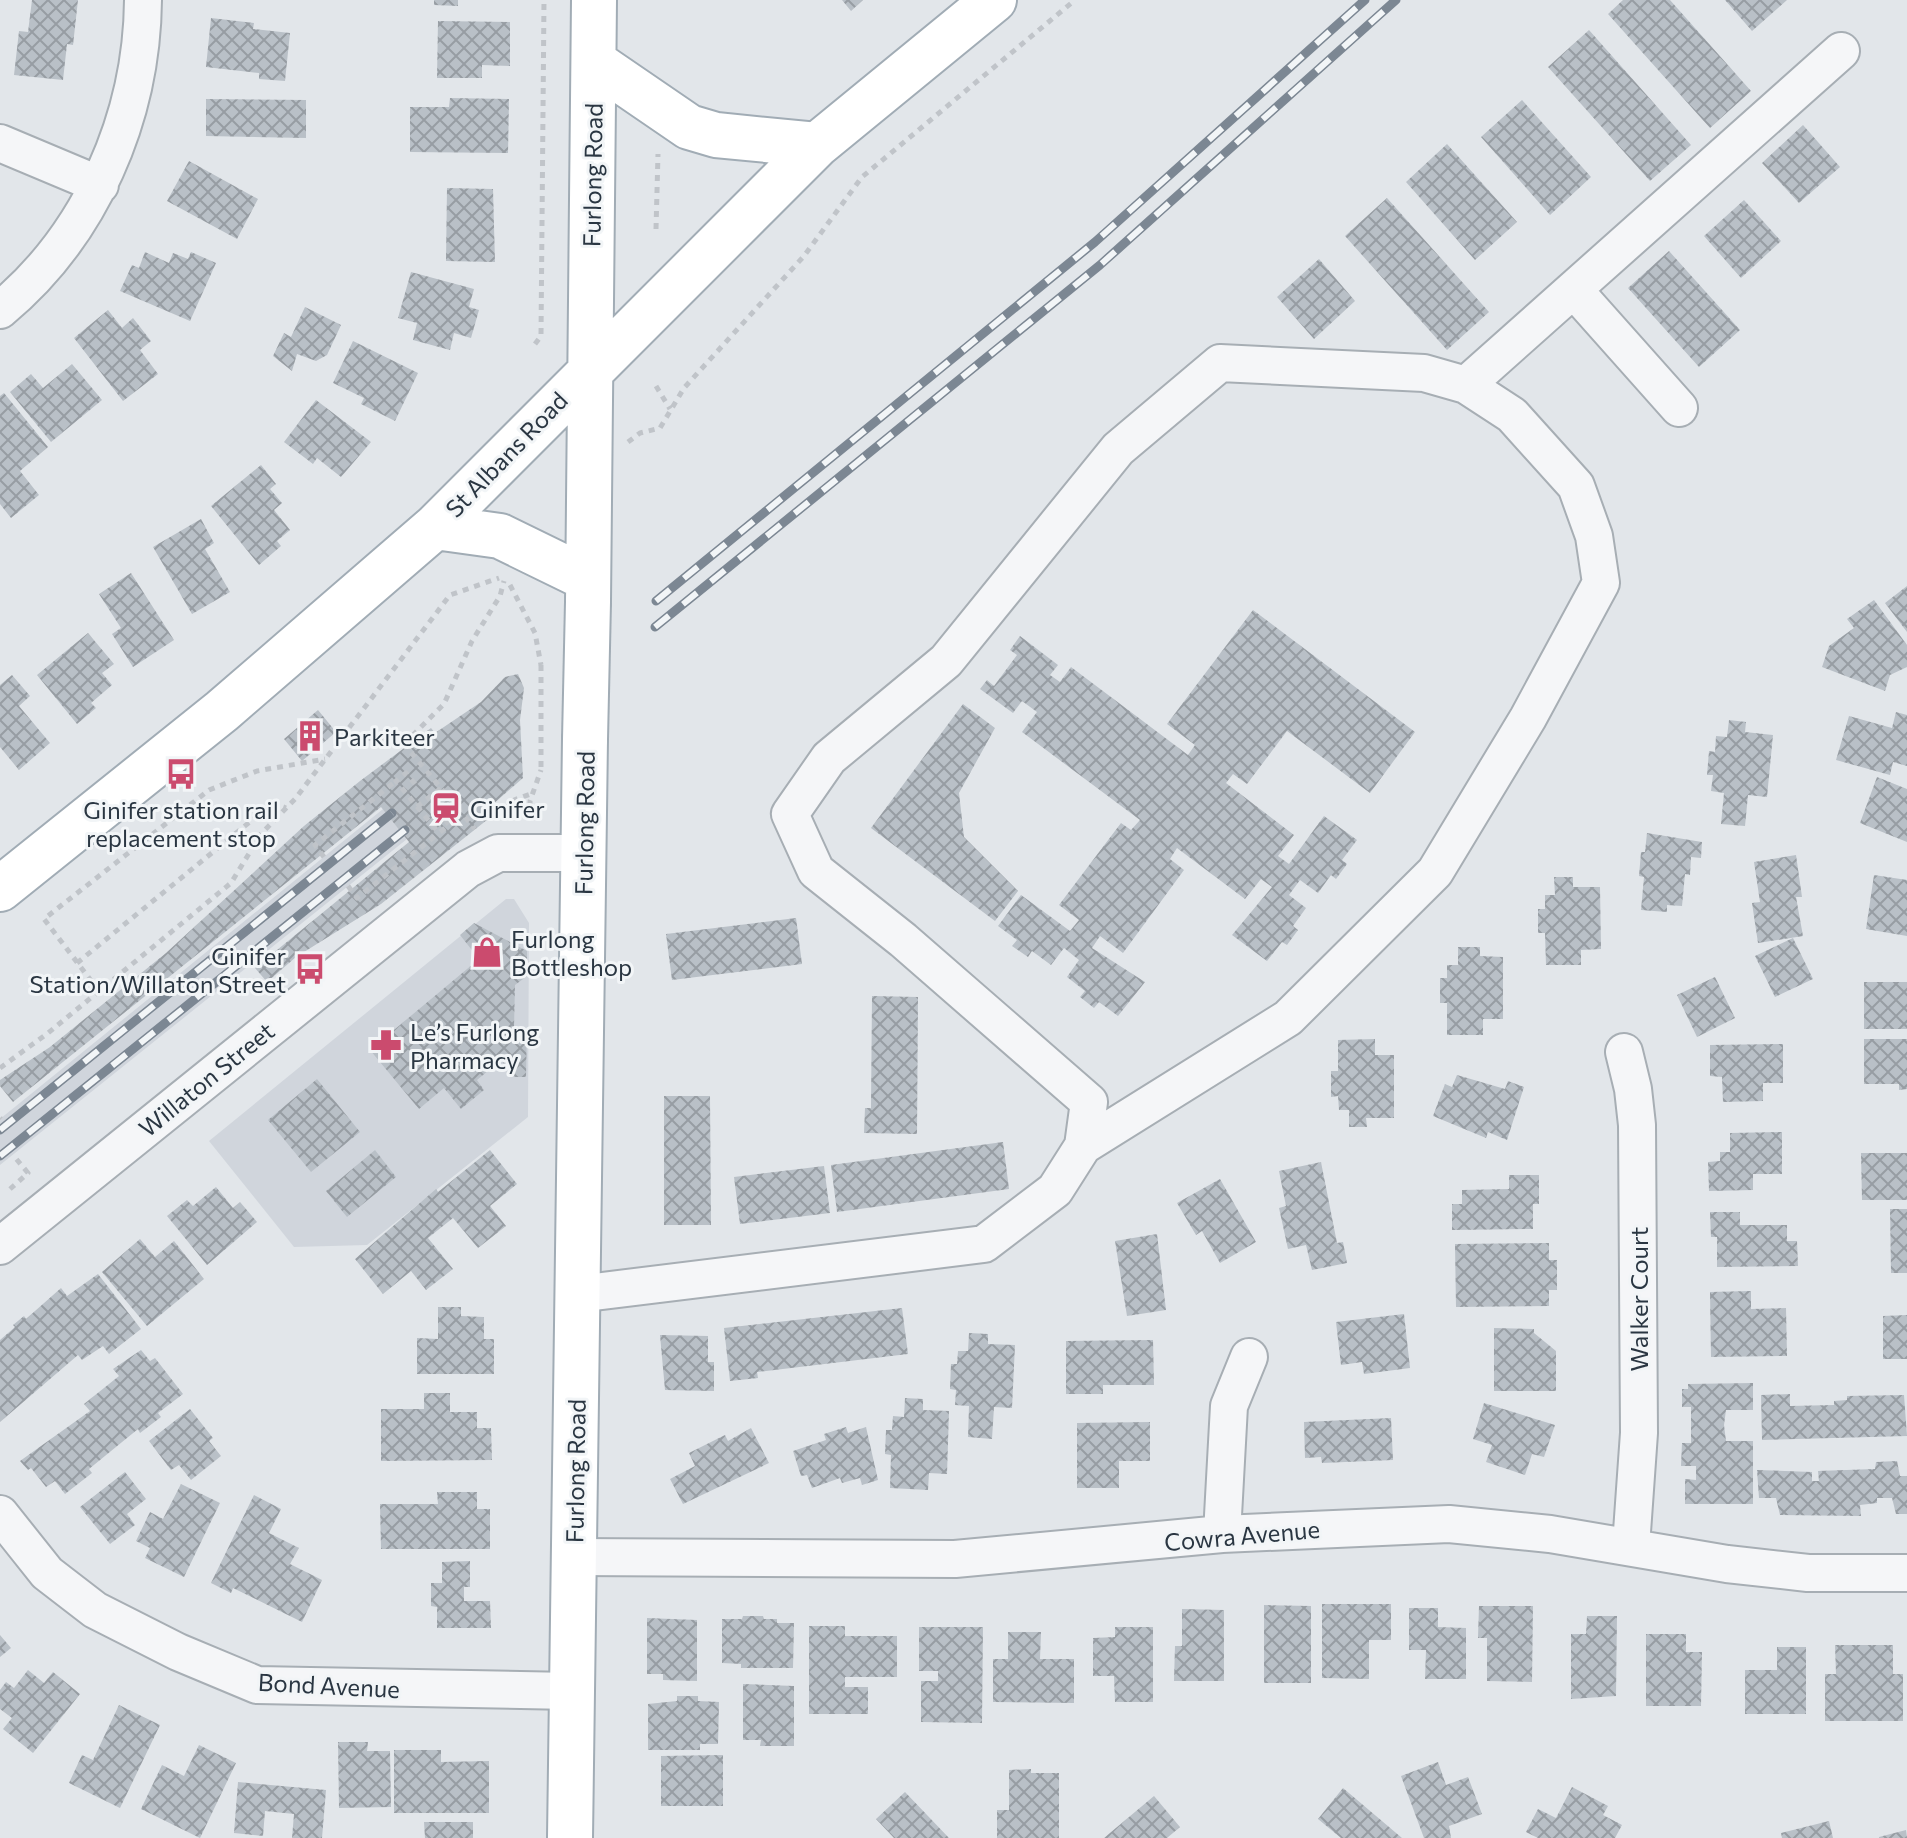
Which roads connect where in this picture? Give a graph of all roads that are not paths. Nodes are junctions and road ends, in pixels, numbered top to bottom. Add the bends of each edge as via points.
1 (143, 0) edge
2 (594, 0) edge
3 (994, 0) edge
4 (1841, 51) dead end
5 (594, 62) junction
6 (0, 143) edge
7 (817, 145) junction
8 (100, 185) junction
9 (1574, 290) junction
10 (0, 310) edge
11 (591, 367) junction
12 (1466, 385) junction
13 (1679, 408) dead end
14 (435, 527) junction
15 (588, 591) junction
16 (584, 853) junction
17 (0, 889) edge
18 (1624, 1052) dead end
19 (1083, 1146) junction
20 (0, 1246) edge
21 (578, 1294) junction
22 (1249, 1357) dead end
23 (0, 1514) edge
24 (1222, 1534) junction
25 (1631, 1546) junction
26 (573, 1557) junction
27 (1907, 1573) edge
28 (571, 1691) junction
29 (570, 1838) edge

1 - 8 street via 134,83
2 - 5 main road, Furlong Road
3 - 7 main road, St Albans Road
4 - 9 street
5 - 7 main road via 689,127 716,135
5 - 11 main road, Furlong Road
6 - 8 street
7 - 11 main road, St Albans Road
8 - 10 street via 47,265
9 - 12 street
9 - 13 street
11 - 14 main road, St Albans Road
11 - 15 main road, Furlong Road
12 - 19 street via 1512,415 1576,486 1594,536 1601,583 1435,872 1288,1018
12 - 19 street via 1424,373 1220,363 1118,449 946,661 829,758 790,814 816,871 1089,1102
14 - 15 main road via 500,536
14 - 17 main road, St Albans Road via 222,711
15 - 16 main road, Furlong Road, bridge
16 - 20 street, Willaton Street via 515,851 485,857
16 - 21 main road, Furlong Road
18 - 25 street, Walker Court via 1637,1125 1639,1433
19 - 21 street via 1055,1190 984,1244
21 - 26 main road, Furlong Road
22 - 24 street via 1229,1406
23 - 28 street, Bond Avenue via 47,1573 95,1610 257,1685
24 - 25 street, Cowra Avenue via 1449,1524
24 - 26 street, Cowra Avenue via 955,1559
25 - 27 street, Cowra Avenue via 1808,1573
26 - 28 main road, Furlong Road
28 - 29 main road, Furlong Road

